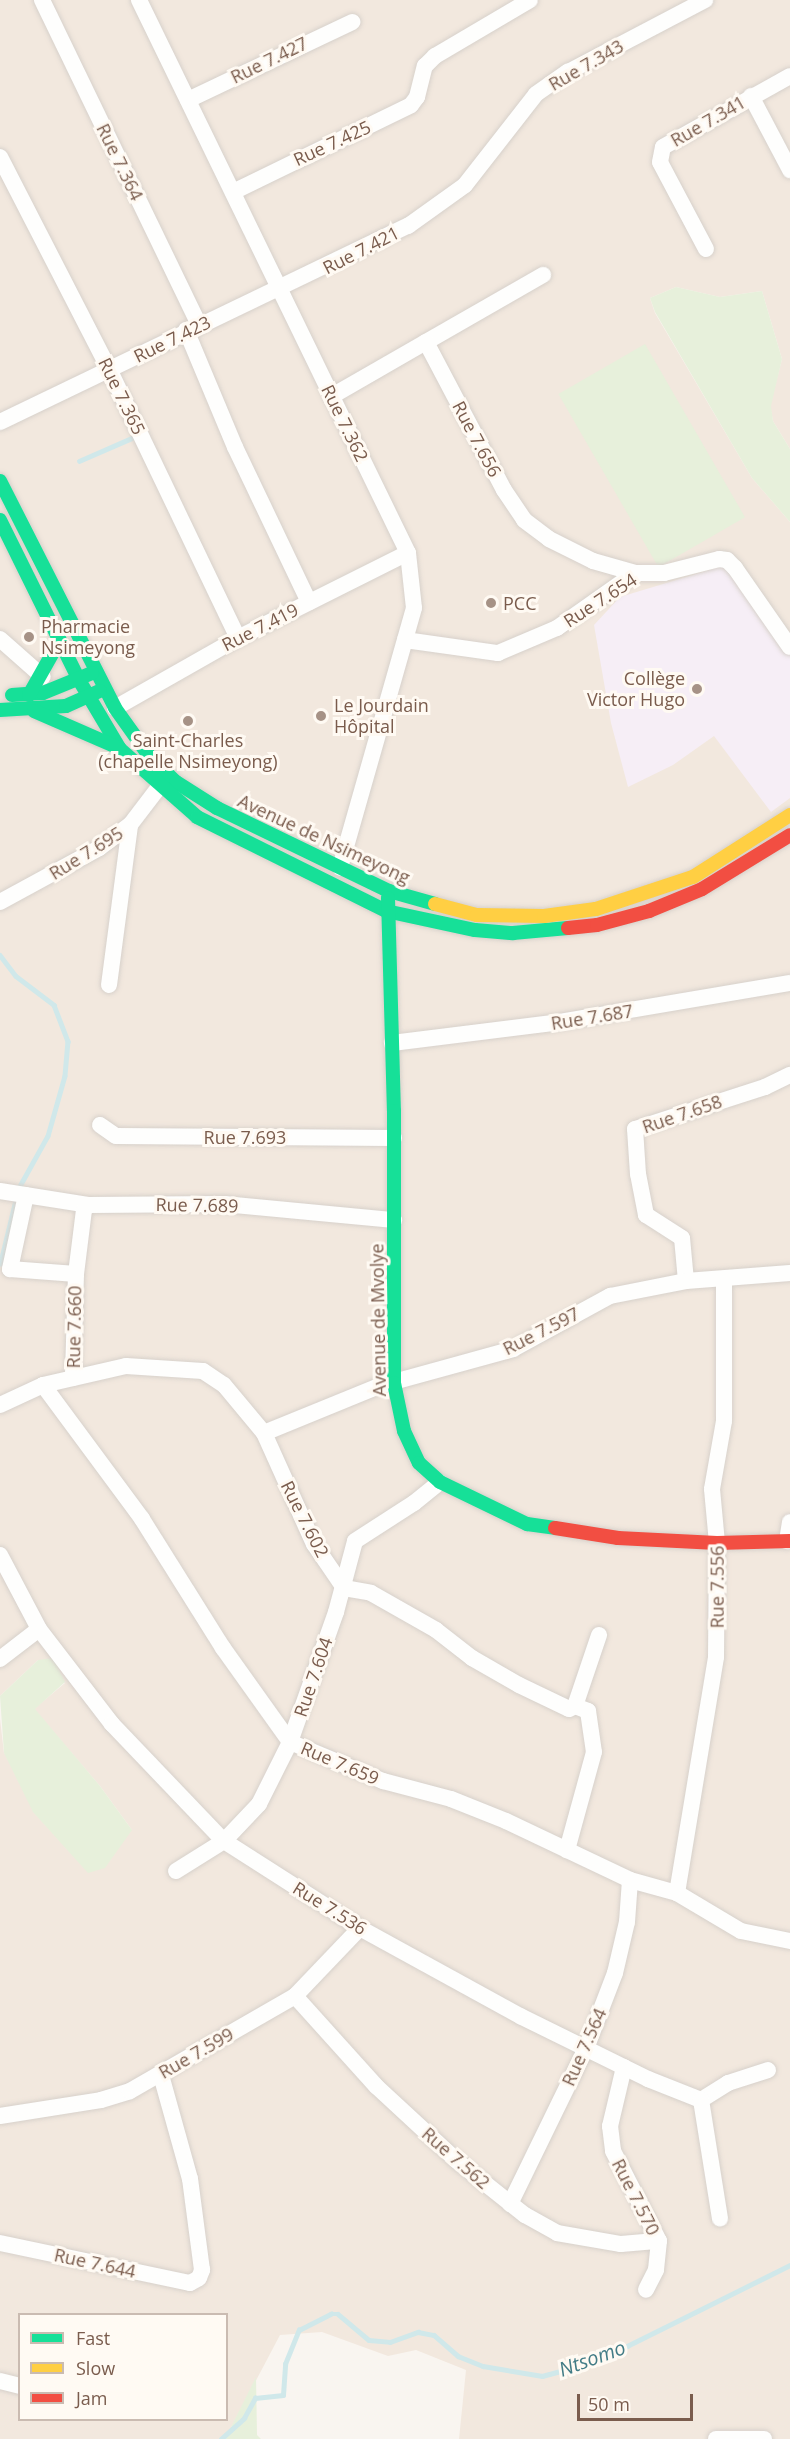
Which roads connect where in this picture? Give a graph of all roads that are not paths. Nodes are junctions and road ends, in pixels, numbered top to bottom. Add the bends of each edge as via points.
1 (42, 0) edge
2 (139, 0) edge
3 (530, 0) edge
4 (705, 0) edge
5 (352, 22) dead end
6 (790, 76) edge
7 (751, 96) junction
8 (188, 100) junction
9 (0, 157) edge
10 (790, 170) edge
11 (233, 192) junction
12 (438, 205) joint
13 (706, 249) dead end
14 (543, 275) dead end
15 (280, 290) junction
16 (193, 328) junction
17 (426, 342) junction
18 (110, 371) junction
19 (332, 396) junction
20 (0, 422) edge
21 (0, 481) edge
22 (0, 520) edge
23 (408, 553) junction
24 (635, 573) junction
25 (309, 602) junction
26 (238, 638) junction
27 (0, 639) edge
28 (60, 640) junction
29 (405, 640) junction
30 (790, 648) edge
31 (96, 671) junction
32 (42, 677) junction
33 (79, 680) junction
34 (105, 689) junction
35 (0, 695) edge
36 (29, 695) junction
37 (88, 697) junction
38 (115, 708) junction
39 (0, 710) edge
40 (33, 711) junction
41 (120, 749) junction
42 (159, 787) junction
43 (790, 815) edge
44 (130, 825) junction
45 (790, 835) edge
46 (340, 868) junction
47 (389, 891) junction
48 (0, 902) edge
49 (386, 911) junction
50 (790, 982) edge
51 (110, 985) dead end
52 (392, 1043) junction
53 (790, 1075) edge
54 (100, 1125) dead end
55 (394, 1138) junction
56 (0, 1191) edge
57 (26, 1195) junction
58 (88, 1205) junction
59 (394, 1220) junction
60 (790, 1273) edge
61 (76, 1274) junction
62 (724, 1280) junction
63 (686, 1281) junction
64 (73, 1378) junction
65 (394, 1383) junction
66 (43, 1385) junction
67 (0, 1405) edge
68 (264, 1434) junction
69 (440, 1482) junction
70 (790, 1522) edge
71 (789, 1541) edge
72 (717, 1543) junction
73 (0, 1555) edge
74 (344, 1588) junction
75 (39, 1629) junction
76 (599, 1635) dead end
77 (0, 1659) edge
78 (575, 1706) junction
79 (290, 1742) junction
80 (224, 1841) junction
81 (567, 1850) junction
82 (176, 1871) dead end
83 (630, 1880) junction
84 (677, 1893) junction
85 (360, 1928) junction
86 (790, 1941) edge
87 (295, 1996) junction
88 (587, 2046) junction
89 (624, 2067) junction
90 (768, 2070) dead end
91 (161, 2074) junction
92 (701, 2100) junction
93 (0, 2116) edge
94 (510, 2204) junction
95 (720, 2218) dead end
96 (659, 2241) junction
97 (0, 2243) edge
98 (646, 2290) dead end
99 (0, 2382) edge
100 (18, 2386) edge
101 (716, 2439) edge
102 (764, 2439) edge

1 - 16 street, Rue 7.364
2 - 8 street, Rue 7.362
3 - 11 street, Rue 7.425 via 435,56 424,66 417,97 411,105
4 - 12 street, Rue 7.343 via 568,72 536,94 465,185
5 - 8 street, Rue 7.427
6 - 7 street, Rue 7.341
7 - 10 street
7 - 13 street, Rue 7.341 via 663,147 660,162
8 - 11 street, Rue 7.362
9 - 18 street, Rue 7.365
11 - 15 street, Rue 7.362
12 - 15 street, Rue 7.421 via 408,226
14 - 17 street
15 - 16 street, Rue 7.423
15 - 19 street, Rue 7.362
16 - 18 street, Rue 7.423
16 - 25 street, Rue 7.364 via 235,447
17 - 19 street
17 - 24 street, Rue 7.656 via 504,490 524,520 549,539 593,561
18 - 20 street, Rue 7.423
18 - 26 street, Rue 7.365
19 - 23 street, Rue 7.362
21 - 31 main road, Avenue de Nsimeyong
22 - 28 main road, Avenue de Nsimeyong
23 - 25 street, Rue 7.419
23 - 29 street, Rue 7.362 via 414,593
24 - 29 street, Rue 7.654 via 556,628 498,654
24 - 30 street, Rue 7.654 via 664,573 701,562 727,560
25 - 26 street, Rue 7.419
26 - 38 street, Rue 7.419
27 - 32 street
28 - 32 main road
28 - 33 main road, Avenue de Nsimeyong
29 - 46 street, Rue 7.362
31 - 33 main road
31 - 34 main road, Avenue de Nsimeyong
32 - 36 main road
33 - 36 main road
33 - 37 main road, Avenue de Nsimeyong
34 - 37 main road
34 - 38 main road, Avenue de Nsimeyong
35 - 36 main road
37 - 40 main road via 66,706
37 - 41 main road, Avenue de Nsimeyong
38 - 46 main road, Avenue de Nsimeyong via 150,757 184,788 275,839
39 - 40 main road
40 - 41 main road
41 - 42 main road, Avenue de Nsimeyong
42 - 44 street, Rue 7.695
42 - 49 main road, Avenue de Nsimeyong via 209,824
43 - 47 main road, Avenue de Nsimeyong via 693,877 646,895 588,910 544,916 477,915
44 - 48 street, Rue 7.695 via 80,861
44 - 51 street
45 - 49 main road, Avenue de Nsimeyong via 702,889 649,911 597,925 513,933 475,930
46 - 47 main road, Avenue de Nsimeyong
47 - 49 main road, Avenue de Mvolye
49 - 52 main road, Avenue de Mvolye
50 - 52 street, Rue 7.687 via 564,1021
52 - 55 main road, Avenue de Mvolye
53 - 63 street, Rue 7.658 via 765,1087 635,1129 646,1215 682,1238
54 - 55 street, Rue 7.693 via 116,1136
55 - 59 main road, Avenue de Mvolye
56 - 57 street, Rue 7.689
57 - 58 street, Rue 7.689
57 - 61 street, Rue 7.660 via 10,1269
58 - 59 street, Rue 7.689 via 224,1204
58 - 61 street via 84,1210
59 - 65 main road, Avenue de Mvolye
60 - 62 street, Rue 7.597
61 - 64 street, Rue 7.660
62 - 63 street, Rue 7.597
62 - 72 street, Rue 7.556 via 724,1421 712,1489
63 - 65 street, Rue 7.597 via 610,1296 513,1349
64 - 66 street, Rue 7.602
64 - 68 street, Rue 7.602 via 126,1366 203,1371 224,1385
65 - 68 street, Rue 7.597
65 - 69 main road, Avenue de Mvolye via 404,1431 419,1463
66 - 67 street, Rue 7.602
66 - 79 street, Rue 7.659 via 142,1519 223,1648
68 - 74 street, Rue 7.602 via 314,1544
69 - 72 main road, Avenue de Mvolye via 527,1524 618,1538
69 - 74 street, Rue 7.604 via 355,1541 349,1550
70 - 71 street
71 - 72 main road, Avenue de Mvolye
72 - 84 street, Rue 7.556 via 716,1657
73 - 75 street, Rue 7.536
74 - 78 street via 371,1593 519,1685 569,1709
74 - 79 street, Rue 7.604
75 - 77 street
75 - 80 street, Rue 7.536 via 112,1724
76 - 78 street
78 - 81 street via 588,1711 594,1752
79 - 80 street, Rue 7.604 via 259,1804
79 - 81 street, Rue 7.659 via 383,1781 451,1799
80 - 82 street, Rue 7.604
80 - 85 street, Rue 7.536
81 - 83 street, Rue 7.659
83 - 84 street, Rue 7.659
83 - 88 street, Rue 7.564 via 627,1922 615,1973
84 - 86 street, Rue 7.659 via 741,1931
85 - 87 street, Rue 7.599
85 - 88 street, Rue 7.536 via 520,2016
87 - 91 street, Rue 7.599
87 - 94 street, Rue 7.562 via 376,2086
88 - 89 street, Rue 7.536
88 - 94 street, Rue 7.564
89 - 92 street, Rue 7.536
89 - 96 street, Rue 7.570 via 610,2126 613,2151
90 - 92 street via 728,2083
91 - 93 street, Rue 7.599 via 130,2091 100,2100
91 - 97 street, Rue 7.644 via 195,2211 202,2270 190,2283
92 - 95 street
94 - 96 street, Rue 7.562 via 557,2232 621,2244
96 - 98 street, Rue 7.570 via 656,2270
99 - 100 street
101 - 102 street

